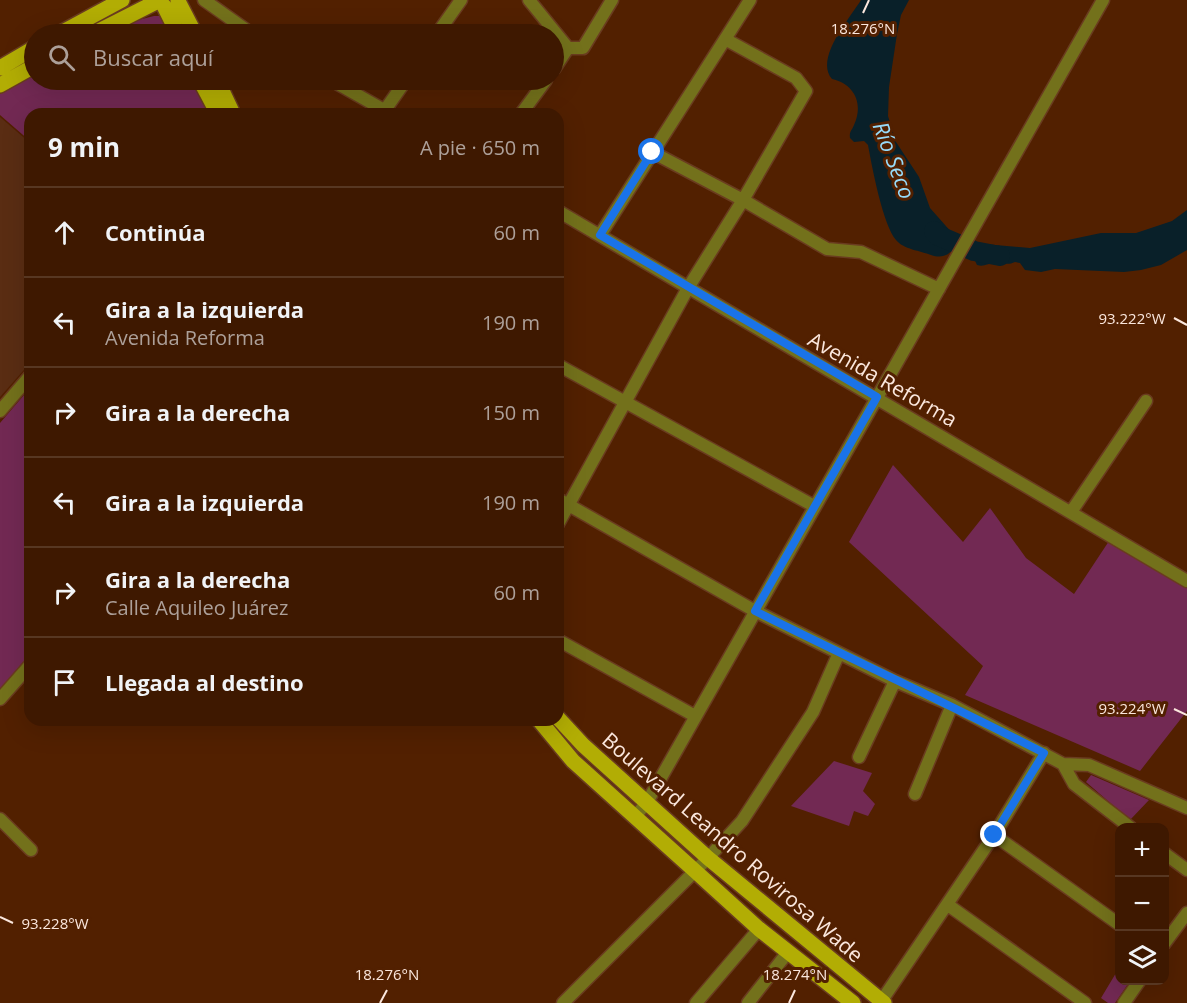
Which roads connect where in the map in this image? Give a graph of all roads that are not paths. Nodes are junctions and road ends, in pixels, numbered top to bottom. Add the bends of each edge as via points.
1 (121, 0) edge
2 (461, 0) edge
3 (529, 0) edge
4 (612, 0) edge
5 (750, 0) edge
6 (1103, 0) edge
7 (165, 2) edge
8 (209, 2) edge
9 (77, 24) edge
10 (116, 24) edge
11 (174, 24) edge
12 (186, 24) edge
13 (237, 24) edge
14 (444, 24) edge
15 (548, 24) edge
16 (725, 39) junction
17 (564, 43) edge
18 (568, 48) junction
19 (24, 54) edge
20 (564, 54) edge
21 (0, 68) edge
22 (24, 72) edge
23 (0, 85) edge
24 (206, 90) edge
25 (222, 90) edge
26 (349, 90) edge
27 (400, 90) edge
28 (539, 90) edge
29 (215, 108) edge
30 (230, 108) edge
31 (381, 108) edge
32 (390, 108) edge
33 (525, 108) edge
34 (652, 152) junction
35 (743, 200) junction
36 (564, 214) edge
37 (600, 235) junction
38 (688, 288) junction
39 (939, 289) junction
40 (564, 368) edge
41 (24, 383) edge
42 (877, 397) junction
43 (1146, 401) dead end
44 (625, 403) junction
45 (0, 411) edge
46 (564, 502) edge
47 (814, 506) junction
48 (1071, 512) junction
49 (1187, 581) edge
50 (755, 611) junction
51 (564, 643) edge
52 (839, 653) junction
53 (24, 672) edge
54 (896, 681) junction
55 (0, 699) edge
56 (952, 705) junction
57 (695, 716) junction
58 (564, 724) edge
59 (543, 726) edge
60 (1044, 753) junction
61 (859, 757) dead end
62 (1063, 764) junction
63 (915, 794) dead end
64 (646, 804) junction
65 (1187, 808) edge
66 (635, 816) junction
67 (0, 819) edge
68 (1125, 823) edge
69 (994, 835) junction
70 (31, 850) dead end
71 (1169, 857) edge
72 (708, 858) junction
73 (694, 870) junction
74 (1187, 870) edge
75 (948, 905) junction
76 (1187, 913) edge
77 (1115, 922) edge
78 (759, 929) junction
79 (1169, 937) edge
80 (788, 952) junction
81 (1137, 985) edge
82 (882, 1002) edge
83 (563, 1003) edge
84 (696, 1003) edge
85 (748, 1003) edge
86 (853, 1003) edge
87 (1085, 1003) edge
88 (1124, 1003) edge

1 - 9 main road
2 - 14 street
3 - 15 street
4 - 18 street via 583,48
5 - 16 street
6 - 39 street
7 - 10 main road
7 - 11 main road
7 - 12 main road
8 - 13 street
16 - 34 street
16 - 35 street via 796,78 806,92
17 - 18 street
18 - 20 street
19 - 21 main road
22 - 23 main road
24 - 29 main road
25 - 30 main road
26 - 31 street
27 - 32 street
28 - 33 street
34 - 35 street
34 - 37 street
35 - 38 street
35 - 39 street via 827,249 861,252
36 - 37 street, Avenida Reforma
37 - 38 street, Avenida Reforma
38 - 42 street, Avenida Reforma
38 - 44 street
39 - 42 street
40 - 44 street
41 - 45 street
42 - 47 street
42 - 48 street, Avenida Reforma
43 - 48 street
44 - 46 street
44 - 47 street
46 - 50 street
47 - 50 street
48 - 49 street, Avenida Reforma
50 - 52 street
50 - 57 street
51 - 57 street
52 - 54 street
52 - 72 street via 813,712 742,821
53 - 55 street
54 - 56 street
54 - 61 street
56 - 60 street
56 - 63 street
57 - 64 street
58 - 64 main road, Boulevard Leandro Rovirosa Wade
59 - 66 main road, Boulevard Leandro Rovirosa Wade via 573,761
60 - 62 street
60 - 69 street
62 - 65 street via 1089,765
62 - 68 street via 1074,784
64 - 66 street
64 - 72 main road, Boulevard Leandro Rovirosa Wade
66 - 73 main road, Boulevard Leandro Rovirosa Wade
67 - 70 street
69 - 75 street
69 - 77 street
71 - 74 street
72 - 73 street
72 - 82 main road, Boulevard Leandro Rovirosa Wade
73 - 78 main road, Boulevard Leandro Rovirosa Wade
73 - 83 street
75 - 82 street
75 - 87 street
76 - 79 street
78 - 80 main road, Boulevard Leandro Rovirosa Wade
78 - 84 street
80 - 85 street
80 - 86 main road, Boulevard Leandro Rovirosa Wade
81 - 88 street

